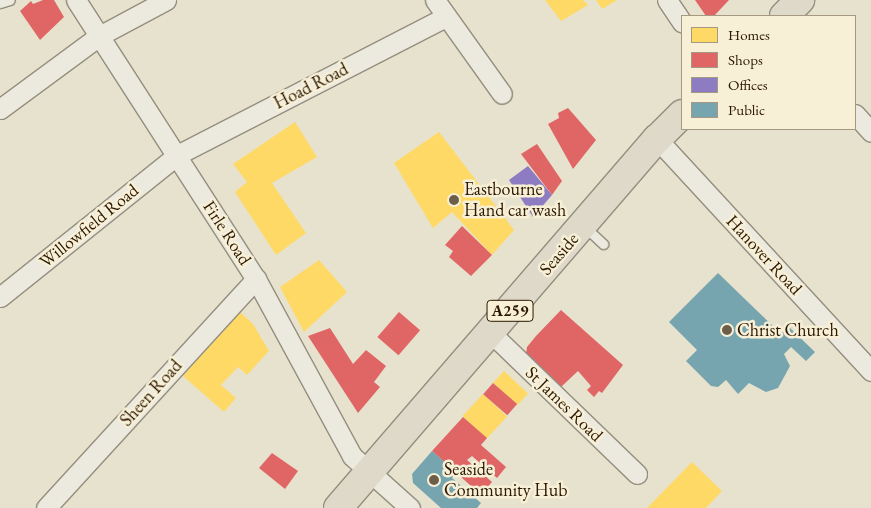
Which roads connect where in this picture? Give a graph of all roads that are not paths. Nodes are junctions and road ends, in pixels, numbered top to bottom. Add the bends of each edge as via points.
1 (10, 0) edge
2 (76, 0) edge
3 (166, 0) edge
4 (435, 0) edge
5 (668, 0) edge
6 (800, 0) edge
7 (0, 3) edge
8 (785, 15) edge
9 (444, 18) junction
10 (681, 20) edge
11 (99, 36) junction
12 (502, 94) dead end
13 (0, 109) edge
14 (681, 115) edge
15 (856, 115) edge
16 (871, 132) edge
17 (657, 139) junction
18 (177, 155) junction
19 (583, 225) junction
20 (603, 244) dead end
21 (256, 279) junction
22 (0, 297) edge
23 (491, 333) junction
24 (871, 371) edge
25 (368, 472) junction
26 (637, 474) dead end
27 (46, 508) edge
28 (338, 508) edge
29 (410, 508) edge

1 - 7 lane
2 - 11 street, Firle Road
3 - 11 street
4 - 9 street
5 - 10 street
6 - 8 main road
9 - 12 street
9 - 18 street, Hoad Road
11 - 13 street
11 - 18 street, Firle Road
14 - 17 main road, Seaside / A259
15 - 16 street
17 - 19 main road, Seaside / A259
17 - 24 street, Hanover Road
18 - 21 street, Firle Road
18 - 22 street, Willowfield Road
19 - 20 lane
19 - 23 main road, Seaside / A259
21 - 25 street, Firle Road via 352,456
21 - 27 street, Sheen Road
23 - 25 main road, Seaside / A259
23 - 26 street, St James Road
25 - 28 main road, Seaside / A259
25 - 29 street, Firle Road

